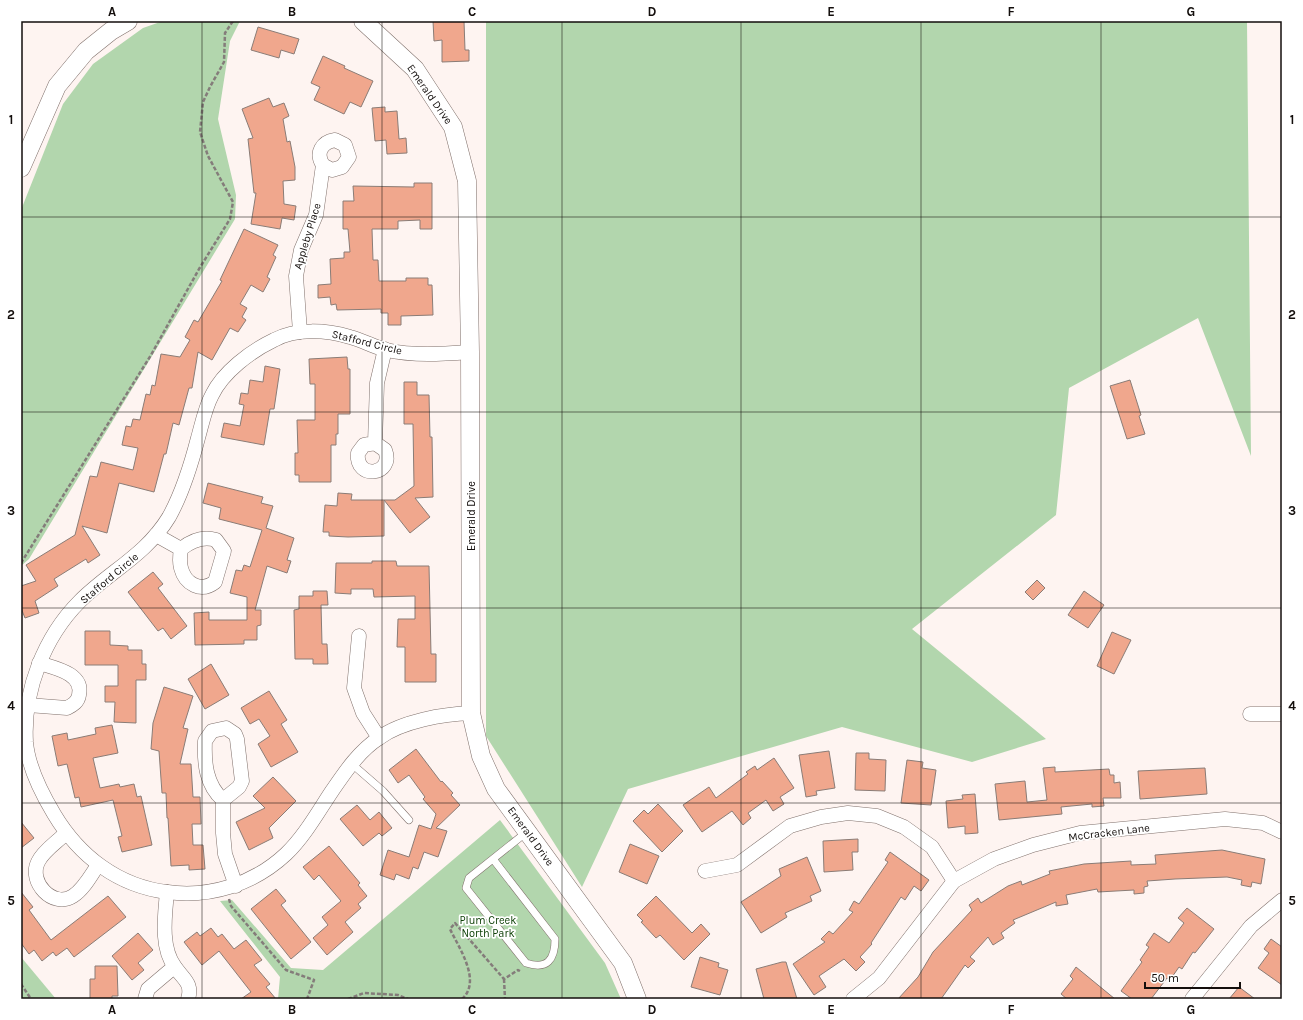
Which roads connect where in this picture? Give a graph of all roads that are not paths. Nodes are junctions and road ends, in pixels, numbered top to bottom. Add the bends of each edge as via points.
1 (128, 21) edge
2 (363, 21) edge
3 (108, 26) edge
4 (323, 165) dead end
5 (21, 168) edge
6 (300, 332) junction
7 (385, 349) junction
8 (470, 352) junction
9 (375, 443) dead end
10 (156, 535) junction
11 (181, 548) dead end
12 (359, 636) dead end
13 (39, 663) junction
14 (28, 705) junction
15 (472, 713) junction
16 (1250, 714) dead end
17 (1282, 714) edge
18 (379, 738) junction
19 (24, 744) edge
20 (352, 764) junction
21 (223, 800) junction
22 (409, 820) dead end
23 (528, 831) junction
24 (1282, 832) edge
25 (65, 834) junction
26 (493, 858) junction
27 (98, 865) junction
28 (705, 871) dead end
29 (954, 881) junction
30 (231, 887) junction
31 (167, 892) junction
32 (1282, 900) edge
33 (174, 966) junction
34 (145, 999) edge
35 (188, 999) edge
36 (637, 999) edge
37 (853, 999) edge
38 (1192, 999) edge

1 - 3 street
2 - 8 street, Emerald Drive via 415,69 454,127 468,181
3 - 5 street via 57,86
4 - 6 street, Appleby Place via 316,215 301,250 296,276
6 - 7 street, Stafford Circle via 323,331 348,336
6 - 10 street, Stafford Circle via 278,337 246,356 212,393 188,474 178,498
7 - 8 street, Stafford Circle via 430,354
7 - 9 street via 377,383
8 - 15 street, Emerald Drive
10 - 11 street
10 - 13 street, Stafford Circle via 140,552 79,602 51,639
12 - 18 street via 354,688 363,713
13 - 14 street, Stafford Circle
13 - 14 street via 75,678 80,689 79,695 73,705 67,708
14 - 19 street, Stafford Circle
15 - 18 street, Stafford Circle via 453,714 411,724
15 - 23 street, Emerald Drive via 481,756 496,789
16 - 17 street
18 - 20 street, Stafford Circle
19 - 25 street, Stafford Circle via 35,775
20 - 22 lane
20 - 30 street, Stafford Circle via 287,853 256,876
21 - 21 street via 239,787 242,781 237,739 235,734 226,728 212,731 205,741 208,781
21 - 30 street via 222,833
23 - 26 lane
23 - 36 street, Emerald Drive via 623,963
24 - 29 street, McCracken Lane via 1263,823 1225,819 1080,833 1033,844 994,859
25 - 27 street, Stafford Circle
25 - 27 street via 38,861 35,876 41,888 59,899 73,896
26 - 26 lane via 469,878 466,888 526,963 544,965 552,958 555,939
27 - 31 street, Stafford Circle via 121,879
28 - 29 street via 737,865 790,826 821,817 848,813 877,816 904,827 932,847
29 - 37 street, McCracken Lane via 879,978
30 - 31 street, Stafford Circle via 197,893
31 - 33 street via 165,926 169,953
32 - 38 street via 1251,926
33 - 34 street via 148,989
33 - 35 street via 190,984

